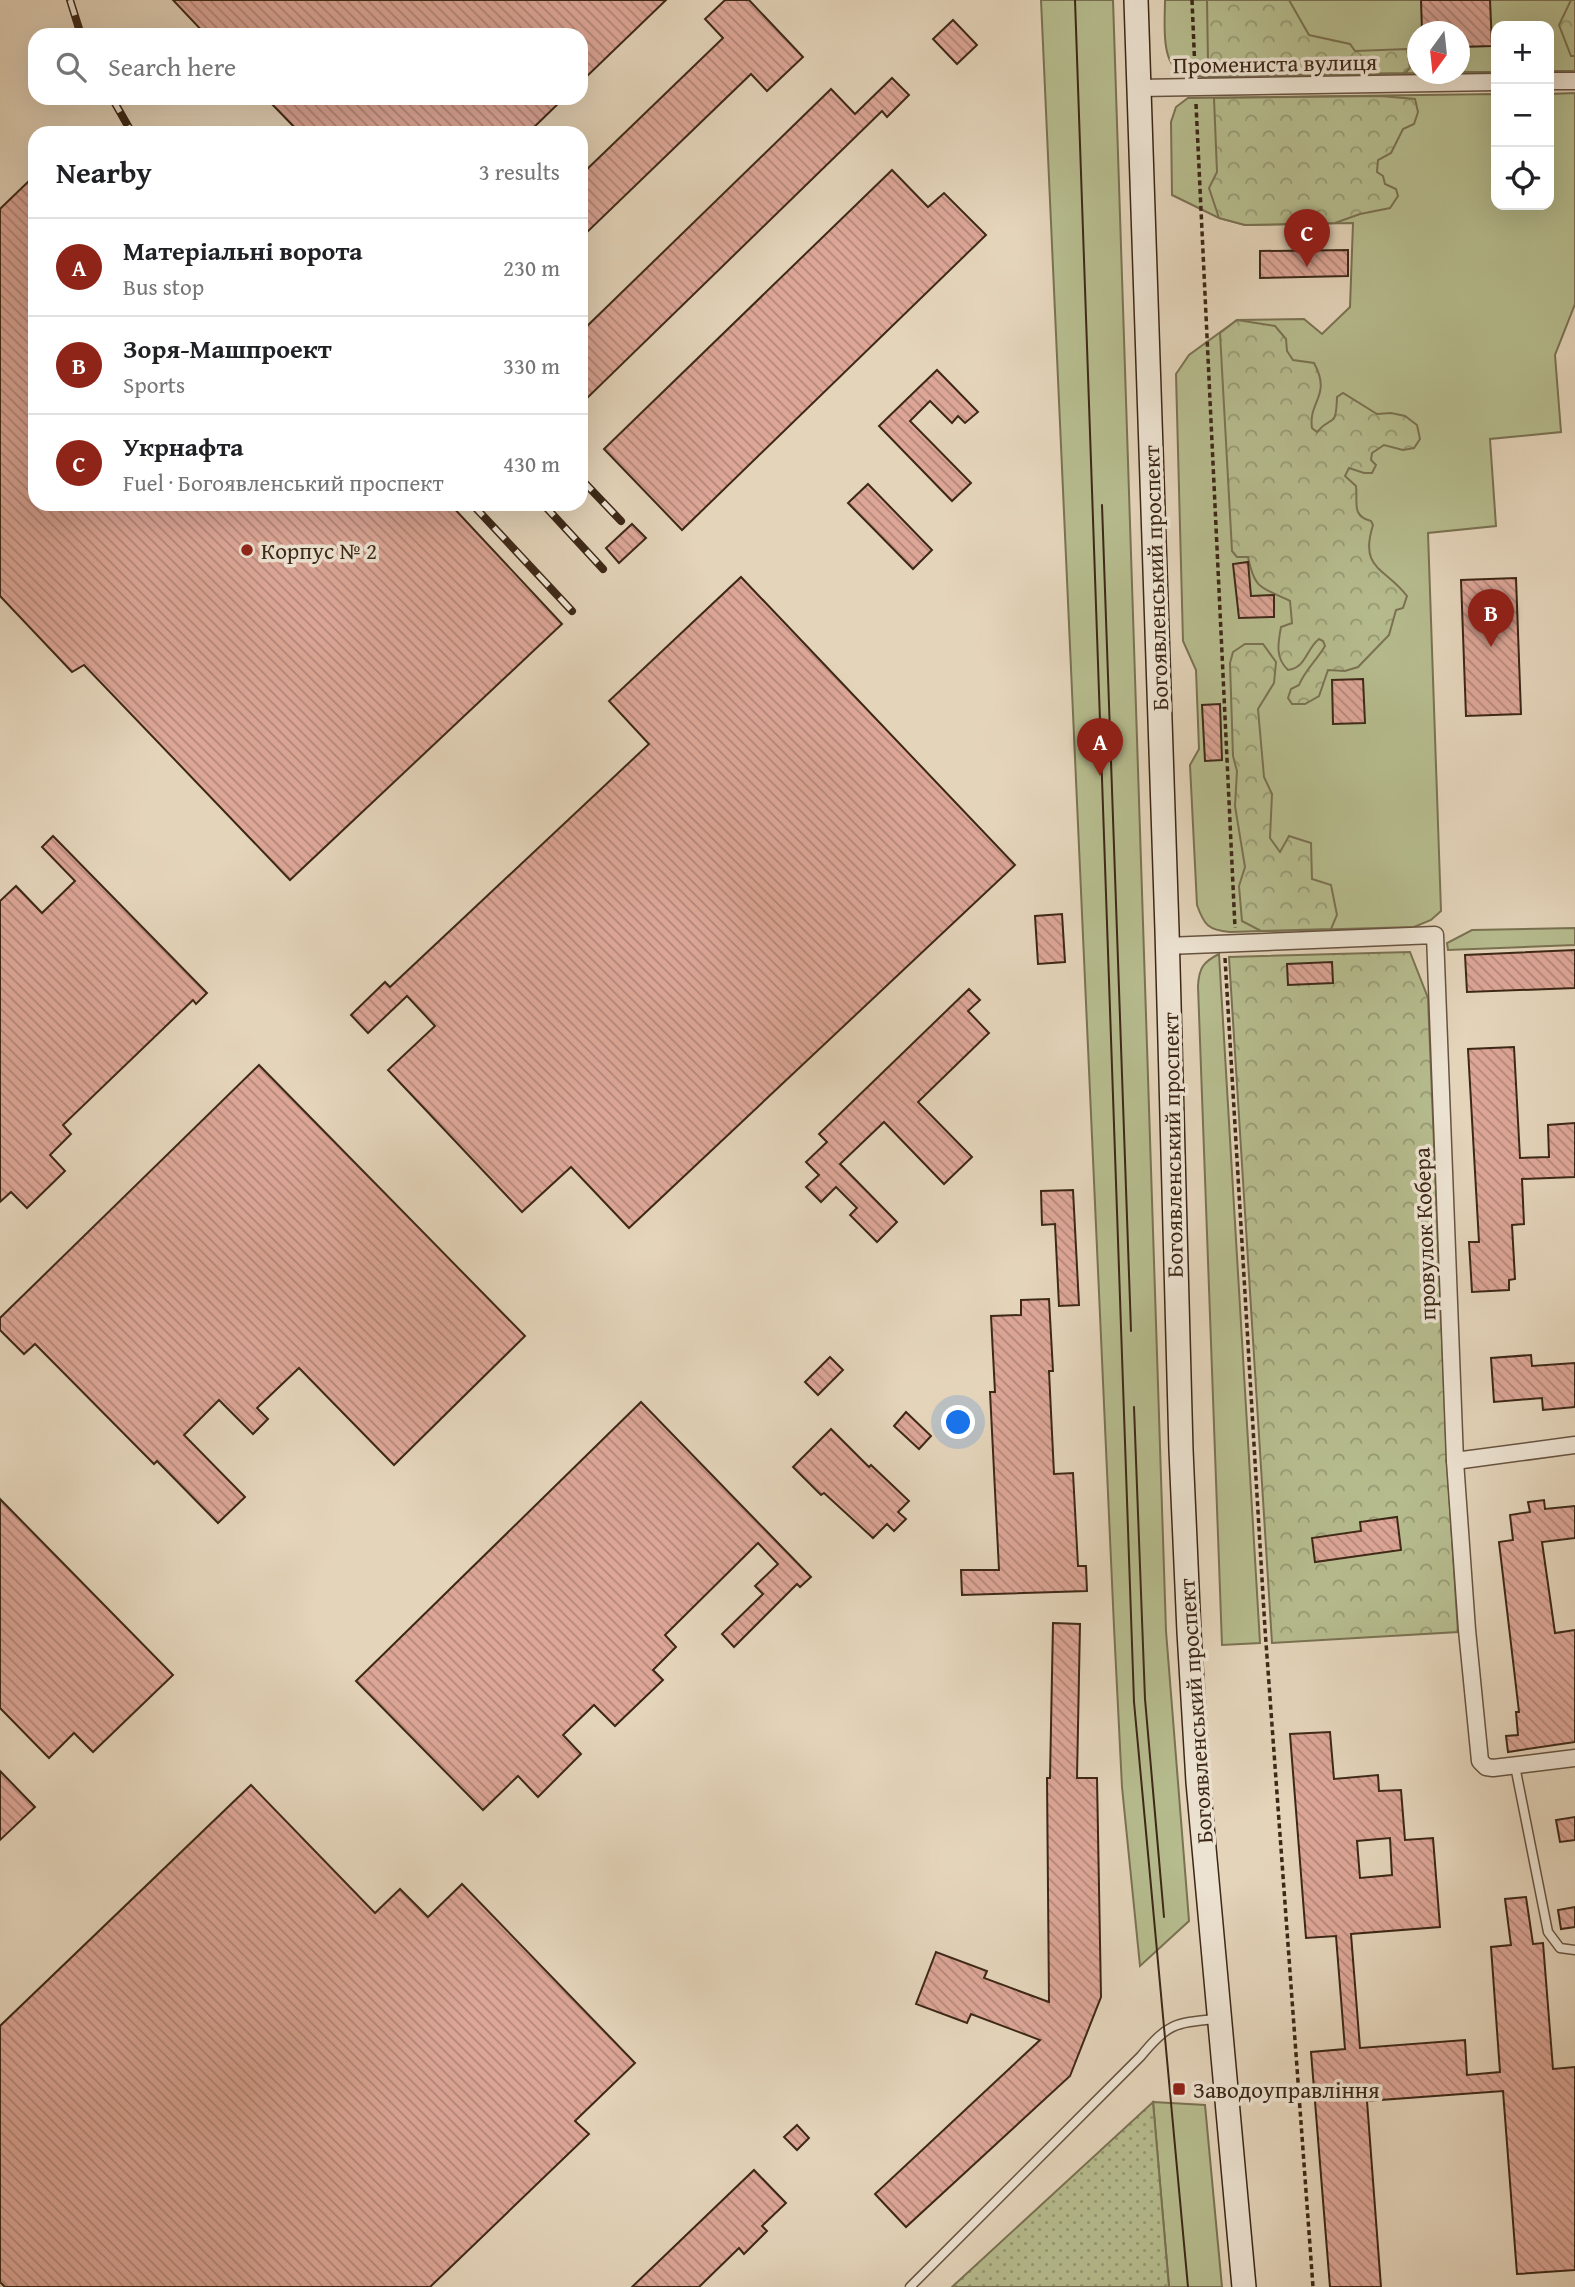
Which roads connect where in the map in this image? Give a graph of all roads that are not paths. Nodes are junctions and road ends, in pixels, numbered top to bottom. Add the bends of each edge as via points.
1 (1136, 0) edge
2 (1554, 81) edge
3 (1575, 81) edge
4 (1491, 82) edge
5 (1139, 88) junction
6 (1167, 946) junction
7 (1575, 1445) edge
8 (1455, 1461) junction
9 (1575, 1758) edge
10 (1515, 1766) junction
11 (1575, 1950) edge
12 (1219, 2018) junction
13 (910, 2287) edge
14 (1244, 2287) edge

1 - 5 main road, Богоявленський проспект
2 - 3 street
4 - 5 street, Промениста вулиця
5 - 6 main road, Богоявленський проспект
6 - 8 street, провулок Кобера via 1435,935
6 - 12 main road, Богоявленський проспект via 1189,1632
7 - 8 street
8 - 10 street, провулок Кобера via 1480,1761 1486,1768
9 - 10 street
10 - 11 lane via 1548,1932 1560,1948
12 - 13 lane via 1163,2030
12 - 14 main road, Богоявленський проспект

